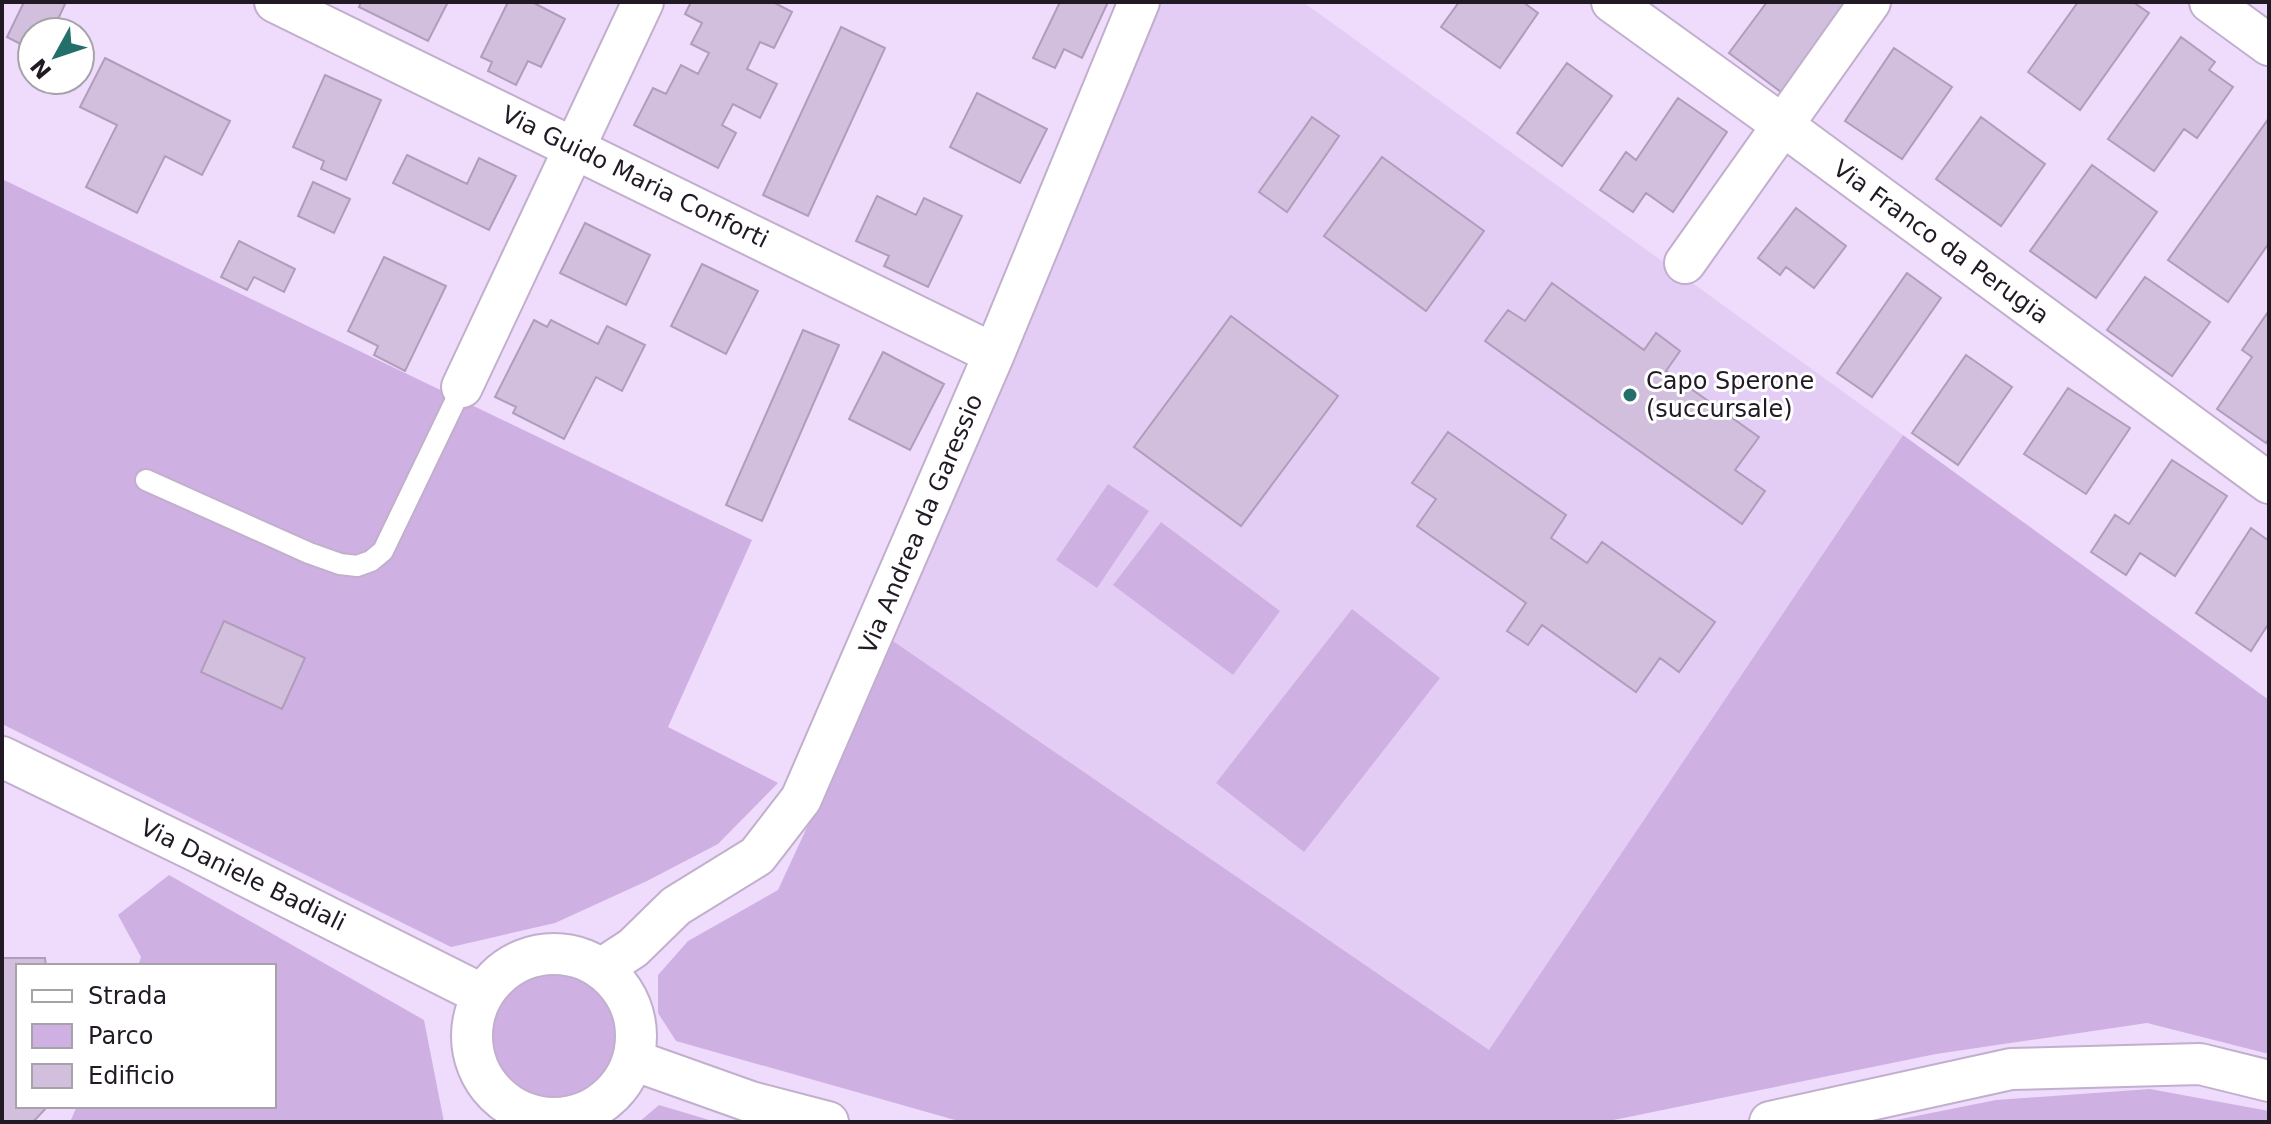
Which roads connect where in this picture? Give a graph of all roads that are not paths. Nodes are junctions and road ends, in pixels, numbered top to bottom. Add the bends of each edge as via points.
1 (275, 2) edge
2 (643, 2) edge
3 (1139, 2) edge
4 (1612, 2) edge
5 (1870, 2) edge
6 (2210, 2) edge
7 (2269, 45) edge
8 (1781, 124) junction
9 (574, 147) junction
10 (1685, 263) dead end
11 (994, 354) junction
12 (462, 387) joint
13 (146, 480) dead end
14 (2269, 483) edge
15 (2, 757) edge
16 (601, 969) junction
17 (483, 995) junction
18 (633, 1060) junction
19 (2269, 1081) edge
20 (504, 1113) edge
21 (828, 1122) edge
22 (1770, 1122) edge

1 - 9 street, Via Guido Maria Conforti
2 - 9 street
3 - 11 street, Via Andrea da Garessio
4 - 8 street, Via Franco da Perugia
5 - 8 street
6 - 7 street
8 - 10 street
8 - 14 street, Via Franco da Perugia
9 - 11 street, Via Guido Maria Conforti
9 - 12 street
11 - 16 street, Via Andrea da Garessio via 801,799 757,856 676,906 633,948
12 - 13 lane via 383,551 357,566 309,553
15 - 17 street, Via Daniele Badiali
16 - 17 street via 576,957 550,954 511,967
16 - 18 street via 632,1009 637,1034
17 - 20 street via 473,1018 472,1043 478,1067
18 - 20 street via 623,1083 605,1102 582,1114 557,1119
18 - 21 street via 751,1102
19 - 22 street via 2200,1064 2011,1069

